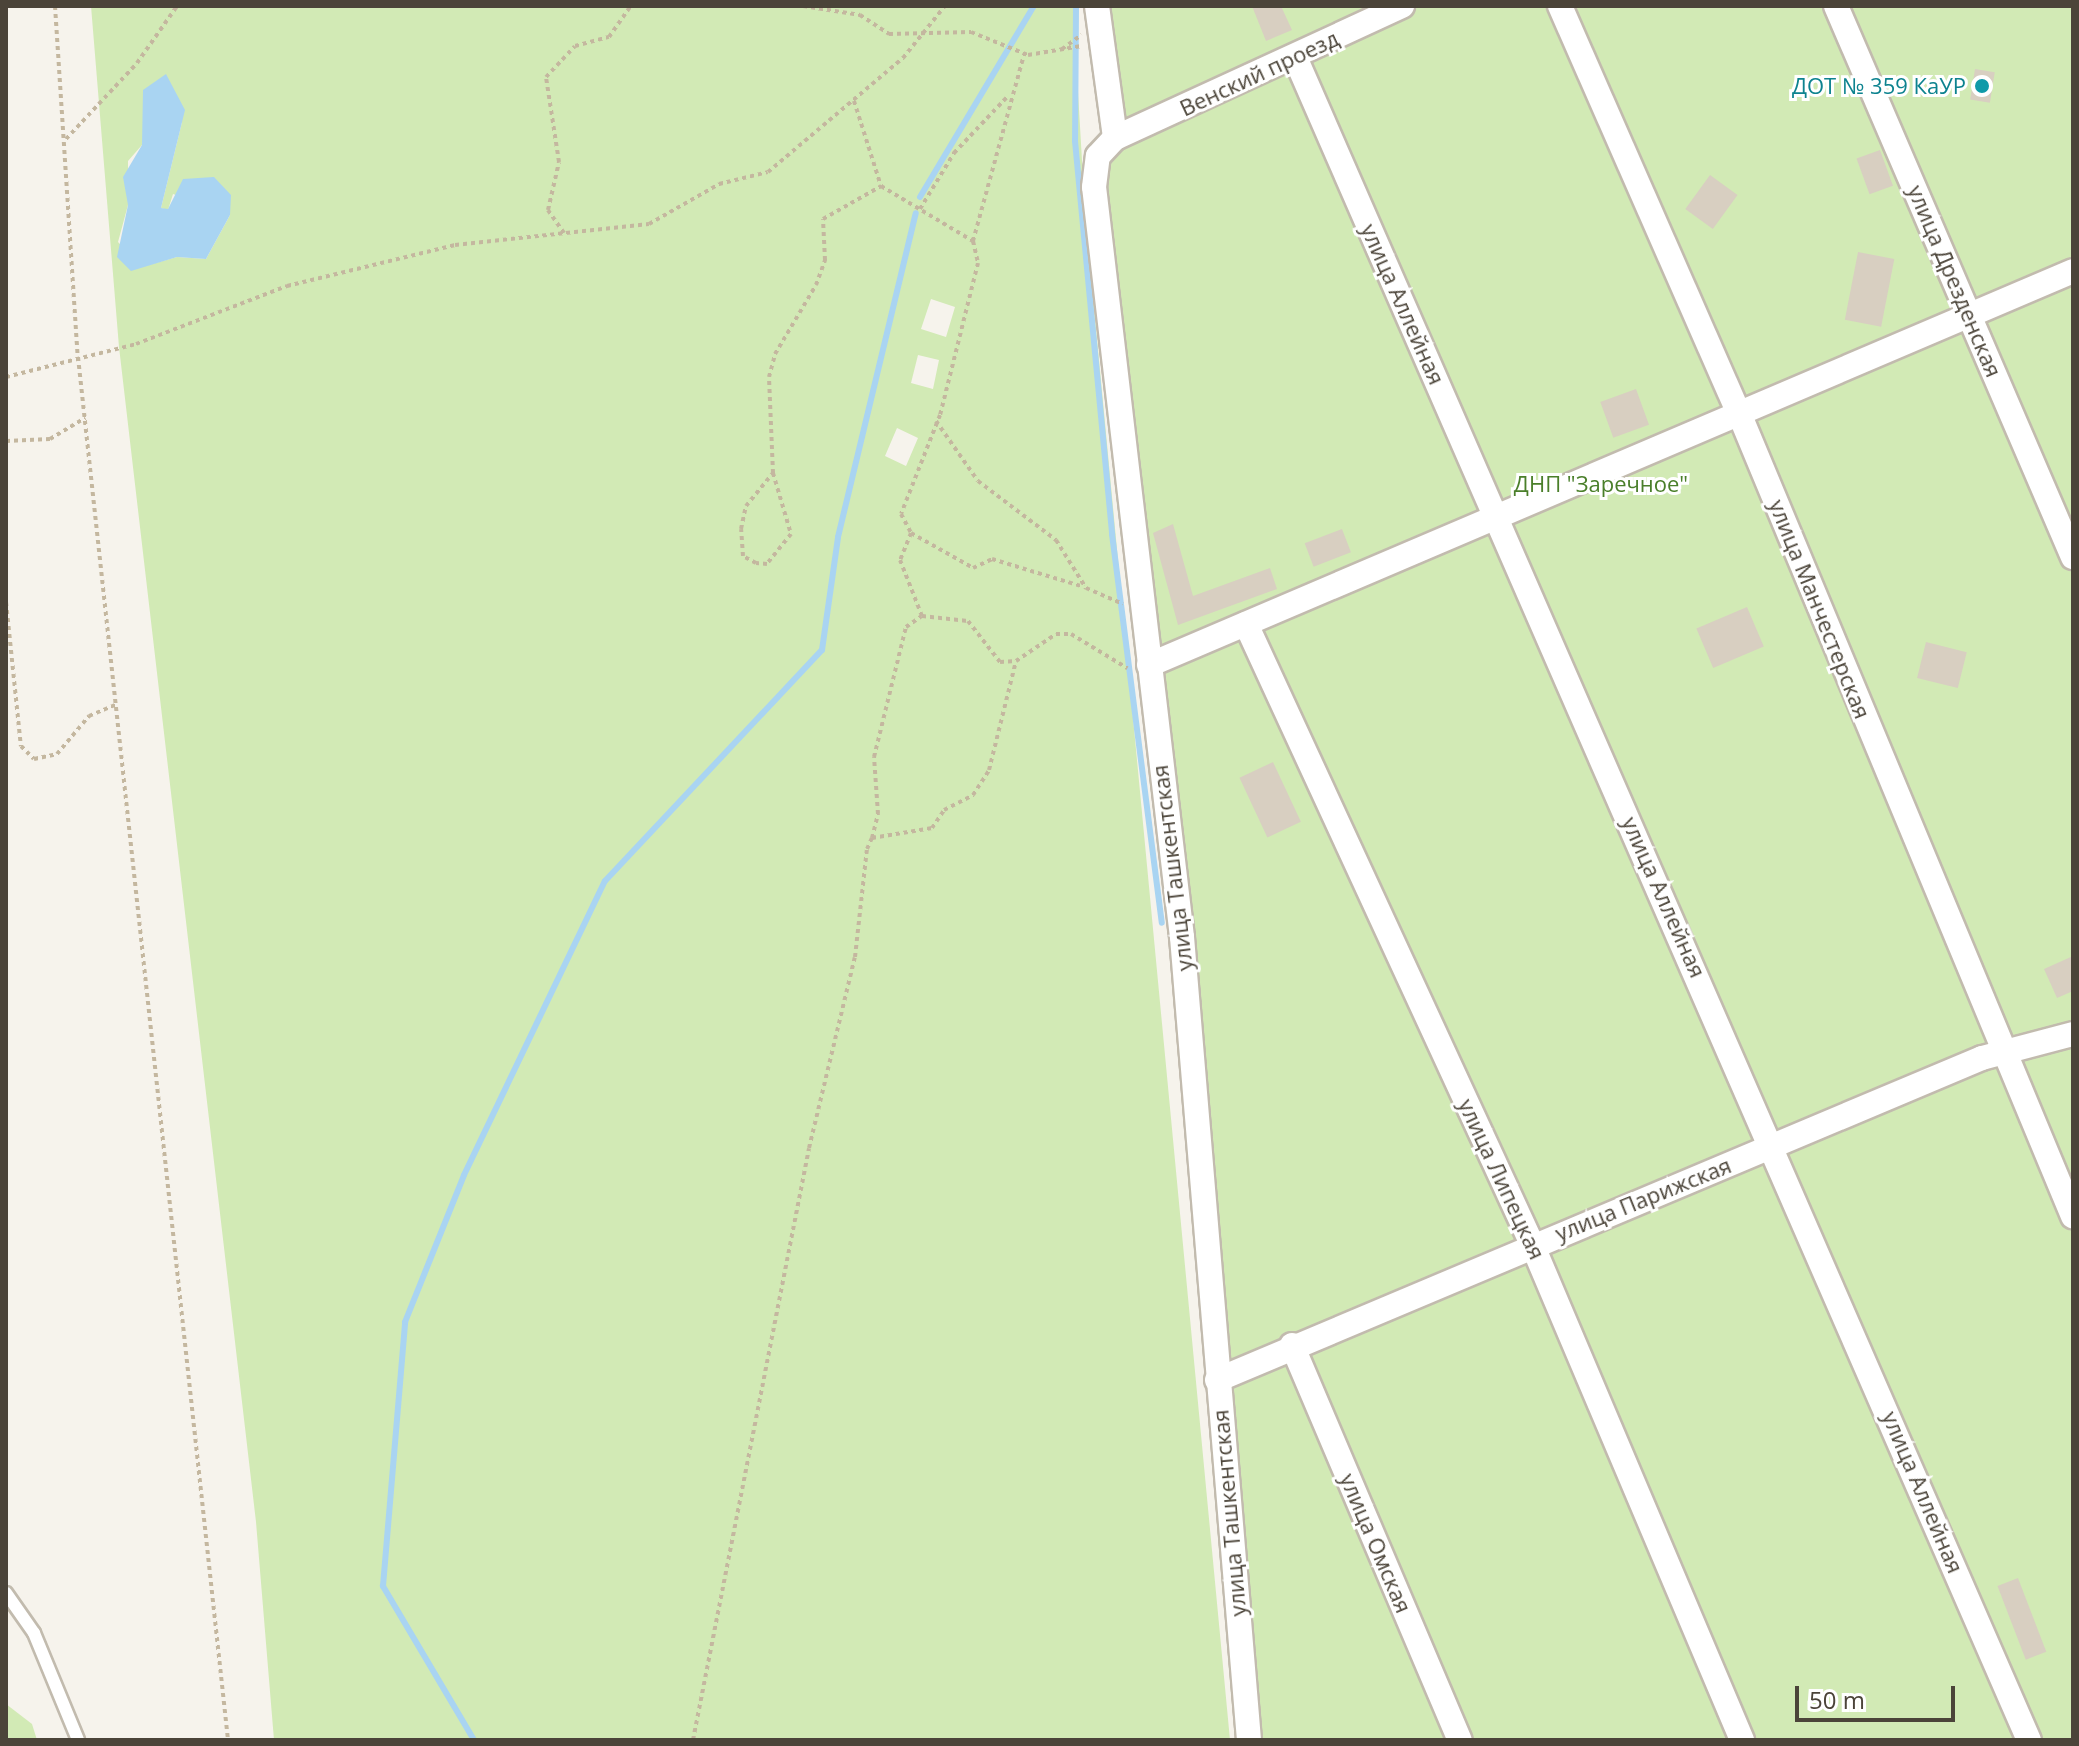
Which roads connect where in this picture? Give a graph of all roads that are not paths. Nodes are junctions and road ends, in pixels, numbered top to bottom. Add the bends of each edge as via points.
1 (1097, 6) edge
2 (1402, 6) edge
3 (1560, 6) edge
4 (1836, 6) edge
5 (1295, 57) junction
6 (1115, 138) junction
7 (2073, 271) edge
8 (1971, 316) junction
9 (1739, 413) junction
10 (1496, 519) junction
11 (2073, 557) edge
12 (1246, 624) junction
13 (1149, 665) junction
14 (2073, 1034) edge
15 (2003, 1055) junction
16 (1774, 1144) junction
17 (2073, 1216) edge
18 (1532, 1244) junction
19 (1292, 1345) junction
20 (1217, 1380) junction
21 (6, 1593) edge
22 (78, 1740) edge
23 (1249, 1740) edge
24 (1460, 1740) edge
25 (1742, 1740) edge
26 (2029, 1740) edge

1 - 6 street via 1089,38
2 - 5 street, Венский проезд
3 - 9 street, улица Манчестерская
4 - 8 street, улица Дрезденская
5 - 6 street, Венский проезд
5 - 10 street, улица Аллейная
6 - 13 street, улица Ташкентская via 1098,156 1094,187
7 - 8 street
8 - 9 street
8 - 11 street, улица Дрезденская
9 - 10 street
9 - 15 street, улица Манчестерская
10 - 12 street
10 - 16 street, улица Аллейная
12 - 13 street
12 - 18 street, улица Липецкая
13 - 20 street, улица Ташкентская via 1182,937
14 - 15 street, улица Парижская
15 - 16 street, улица Парижская
15 - 17 street, улица Манчестерская
16 - 18 street, улица Парижская
16 - 26 street, улица Аллейная
18 - 19 street, улица Парижская
18 - 25 street, улица Липецкая
19 - 20 street, улица Парижская
19 - 24 street, улица Омская
20 - 23 street, улица Ташкентская
21 - 22 lane via 34,1633

